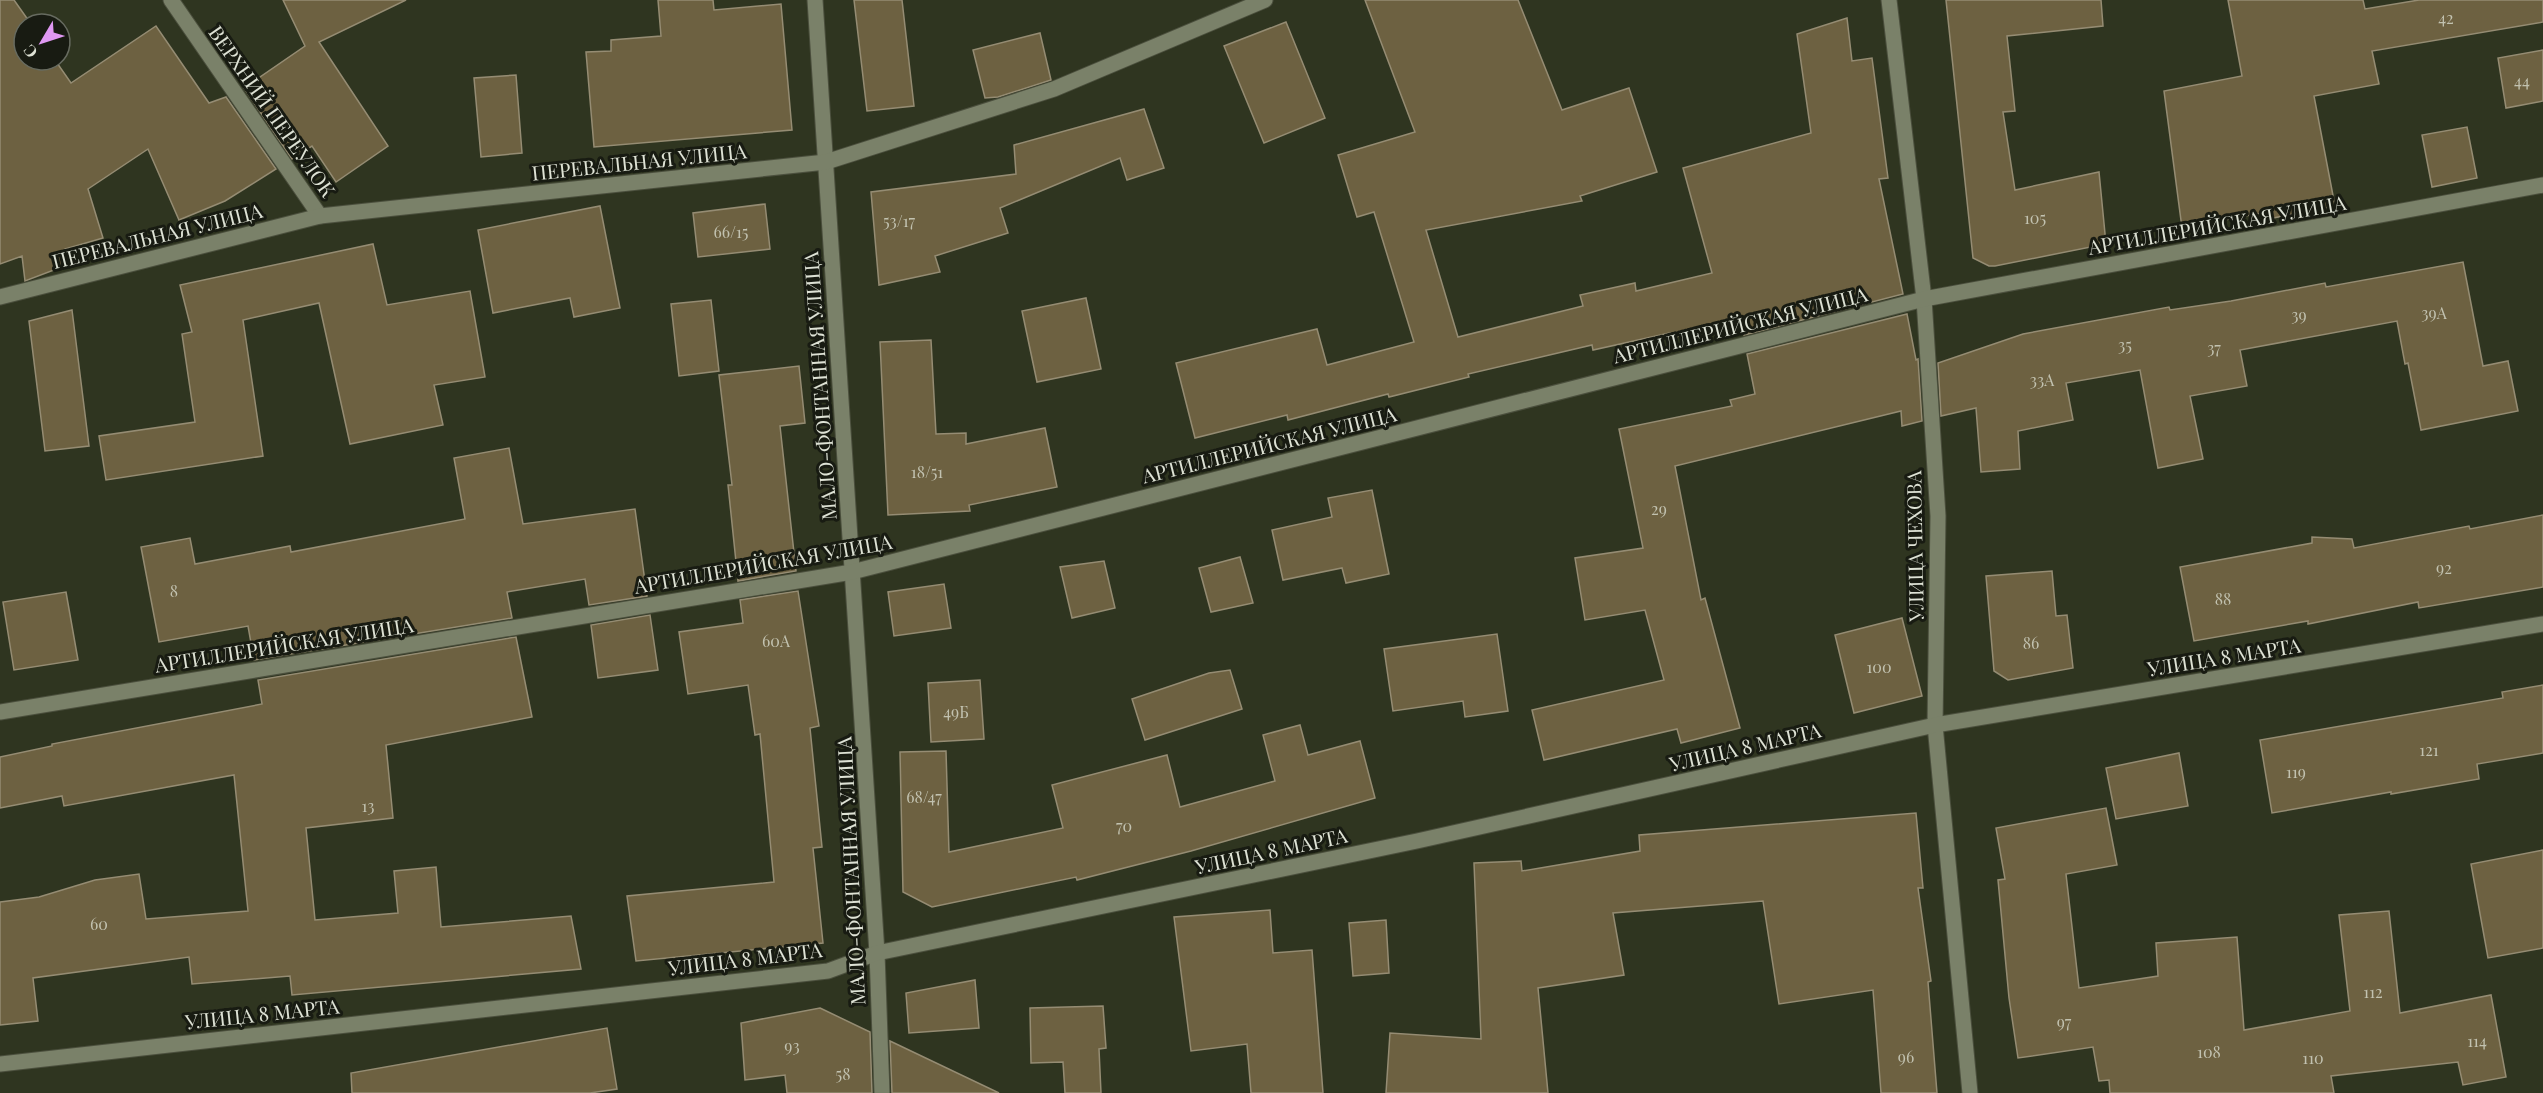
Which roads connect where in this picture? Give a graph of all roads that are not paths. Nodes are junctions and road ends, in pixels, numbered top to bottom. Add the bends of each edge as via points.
1 (171, 0) edge
2 (815, 0) edge
3 (1265, 0) edge
4 (1888, 0) edge
5 (826, 162) junction
6 (2543, 185) edge
7 (320, 216) junction
8 (0, 297) edge
9 (1924, 299) junction
10 (852, 572) junction
11 (2543, 624) edge
12 (0, 712) edge
13 (1935, 725) junction
14 (877, 953) junction
15 (0, 1064) edge
16 (882, 1093) edge
17 (1970, 1093) edge

1 - 7 street, ВЕРХНИЙ ПЕРЕУЛОК
2 - 5 street, МАЛО-ФОНТАННАЯ УЛИЦА
3 - 5 street, ПЕРЕВАЛЬНАЯ УЛИЦА via 1054,89
4 - 9 street, УЛИЦА ЧЕХОВА
5 - 7 street, ПЕРЕВАЛЬНАЯ УЛИЦА
5 - 10 street, МАЛО-ФОНТАННАЯ УЛИЦА
6 - 9 street, АРТИЛЛЕРИЙСКАЯ УЛИЦА
7 - 8 street, ПЕРЕВАЛЬНАЯ УЛИЦА
9 - 10 street, АРТИЛЛЕРИЙСКАЯ УЛИЦА
9 - 13 street, УЛИЦА ЧЕХОВА via 1938,516
10 - 12 street, АРТИЛЛЕРИЙСКАЯ УЛИЦА
10 - 14 street, МАЛО-ФОНТАННАЯ УЛИЦА
11 - 13 street, УЛИЦА 8 МАРТА
13 - 14 street, УЛИЦА 8 МАРТА via 1418,841
13 - 17 street, УЛИЦА ЧЕХОВА
14 - 15 street, УЛИЦА 8 МАРТА via 828,971
14 - 16 street, МАЛО-ФОНТАННАЯ УЛИЦА

